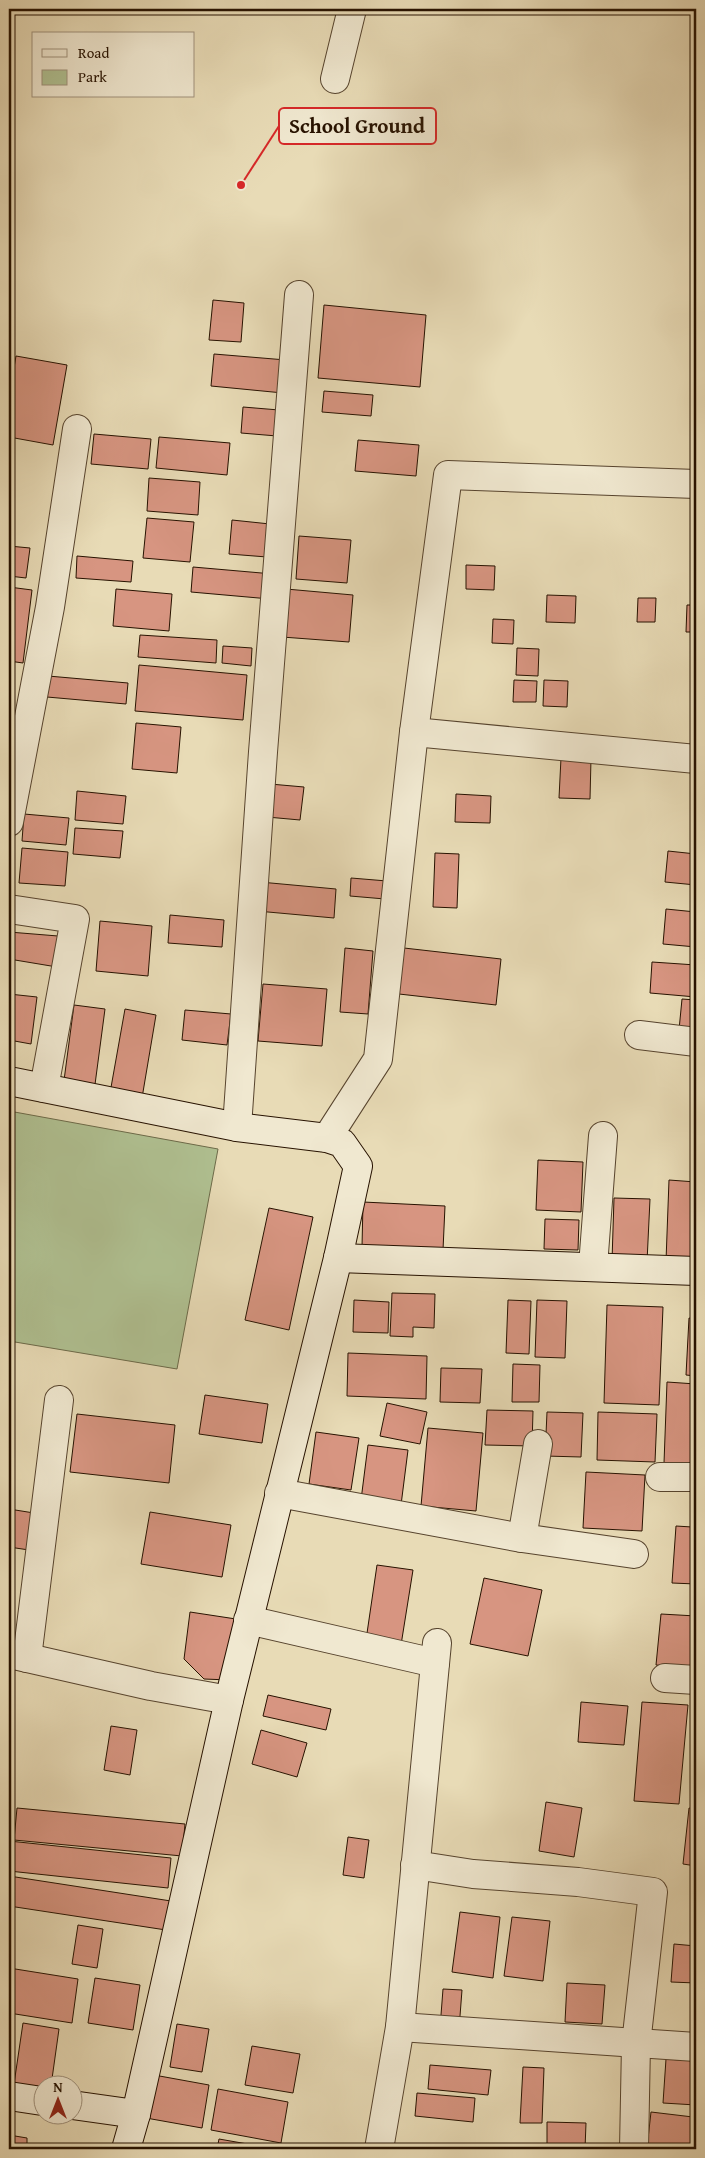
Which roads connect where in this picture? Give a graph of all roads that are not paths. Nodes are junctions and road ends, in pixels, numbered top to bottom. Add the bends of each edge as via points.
1 (352, 9) edge
2 (335, 80) dead end
3 (300, 295) dead end
4 (77, 428) dead end
5 (696, 484) edge
6 (414, 732) junction
7 (696, 759) edge
8 (9, 822) edge
9 (9, 909) edge
10 (639, 1035) dead end
11 (696, 1042) edge
12 (9, 1081) edge
13 (44, 1088) junction
14 (237, 1127) junction
15 (603, 1136) dead end
16 (327, 1138) junction
17 (338, 1258) junction
18 (593, 1266) junction
19 (696, 1271) edge
20 (59, 1400) dead end
21 (538, 1444) dead end
22 (660, 1477) dead end
23 (696, 1477) edge
24 (279, 1493) junction
25 (522, 1538) junction
26 (634, 1554) dead end
27 (248, 1620) junction
28 (18, 1656) edge
29 (665, 1678) dead end
30 (696, 1680) edge
31 (229, 1700) junction
32 (415, 1865) junction
33 (400, 2027) junction
34 (636, 2044) junction
35 (696, 2047) edge
36 (9, 2096) edge
37 (32, 2099) edge
38 (82, 2106) edge
39 (136, 2114) junction
40 (126, 2149) edge
41 (379, 2149) edge
42 (634, 2149) edge

1 - 2 street
3 - 14 street
4 - 8 street via 50,607
5 - 6 street via 448,475
6 - 7 street
6 - 16 street via 378,1059
9 - 13 street via 75,919
10 - 11 street
12 - 13 street
13 - 14 street
14 - 16 street
15 - 18 street
16 - 17 street via 342,1143 358,1166
17 - 18 street
17 - 24 street
18 - 19 street
20 - 28 street
21 - 25 street
22 - 23 street
24 - 25 street
24 - 27 street
25 - 26 street
27 - 31 street
27 - 32 street via 436,1653
28 - 31 street
29 - 30 street
31 - 39 street
32 - 33 street
32 - 34 street via 653,1892
33 - 34 street
33 - 41 street
34 - 35 street
34 - 42 street
36 - 37 street
38 - 39 street
39 - 40 street

